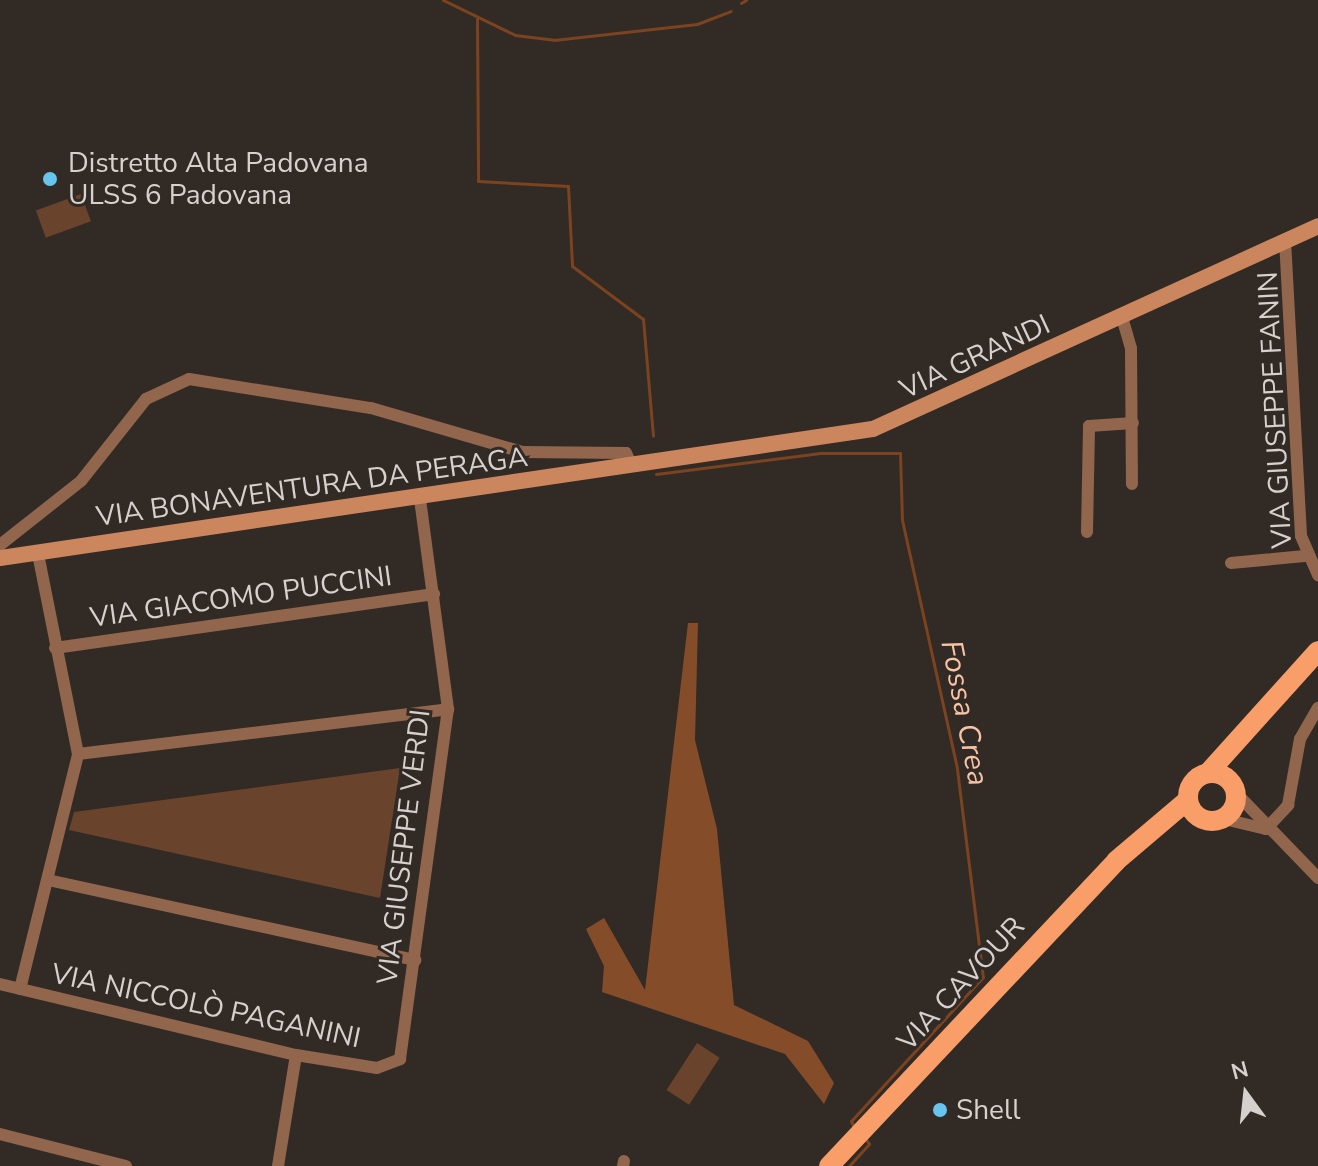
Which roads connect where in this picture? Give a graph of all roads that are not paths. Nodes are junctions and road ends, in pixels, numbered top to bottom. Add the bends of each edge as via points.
1 (1318, 226) edge
2 (1285, 240) junction
3 (1122, 317) junction
4 (1133, 423) junction
5 (632, 466) junction
6 (1132, 484) dead end
7 (420, 498) junction
8 (1087, 532) dead end
9 (0, 545) edge
10 (38, 553) junction
11 (1305, 556) junction
12 (0, 558) edge
13 (1231, 563) dead end
14 (1318, 575) edge
15 (434, 594) junction
16 (55, 648) junction
17 (1318, 651) edge
18 (1318, 708) edge
19 (448, 709) junction
20 (1253, 731) junction
21 (78, 754) junction
22 (1208, 773) junction
23 (1235, 789) junction
24 (1188, 800) junction
25 (1213, 819) junction
26 (1266, 829) junction
27 (1137, 843) junction
28 (1318, 878) edge
29 (48, 880) junction
30 (415, 960) junction
31 (0, 984) edge
32 (20, 989) junction
33 (296, 1055) junction
34 (400, 1059) joint
35 (0, 1134) edge
36 (126, 1166) edge
37 (278, 1166) edge
38 (829, 1166) edge

1 - 2 main road, VIA GRANDI
2 - 3 main road, VIA GRANDI
2 - 11 street, VIA GIUSEPPE FANIN
3 - 4 street via 1131,348
3 - 5 main road, VIA GRANDI via 887,425
4 - 6 street
4 - 8 street via 1089,426
5 - 7 main road, VIA BONAVENTURA DA PERAGA
5 - 9 street via 626,453 522,452 371,408 189,379 146,399 81,481
7 - 10 main road, VIA BONAVENTURA DA PERAGA
7 - 15 street, VIA GIUSEPPE VERDI
10 - 12 main road, VIA BONAVENTURA DA PERAGA
10 - 16 street
11 - 13 street
11 - 14 street, VIA GIUSEPPE FANIN
15 - 16 street, VIA GIACOMO PUCCINI
15 - 19 street, VIA GIUSEPPE VERDI
16 - 21 street
17 - 20 main road
18 - 26 street via 1300,739 1288,805
19 - 21 street
19 - 30 street, VIA GIUSEPPE VERDI
20 - 22 main road
20 - 23 main road
21 - 29 street
22 - 23 main road
22 - 24 main road, VIA CAVOUR via 1195,780
23 - 25 main road
23 - 26 street
24 - 25 main road
24 - 27 main road, VIA CAVOUR
25 - 26 street
25 - 27 main road, VIA CAVOUR
26 - 28 street
27 - 38 main road, VIA CAVOUR
29 - 30 street
29 - 32 street
30 - 34 street, VIA GIUSEPPE VERDI
31 - 32 street, VIA NICCOLÒ PAGANINI
32 - 33 street, VIA NICCOLÒ PAGANINI
33 - 34 street, VIA NICCOLÒ PAGANINI via 377,1068
33 - 37 street
35 - 36 street

